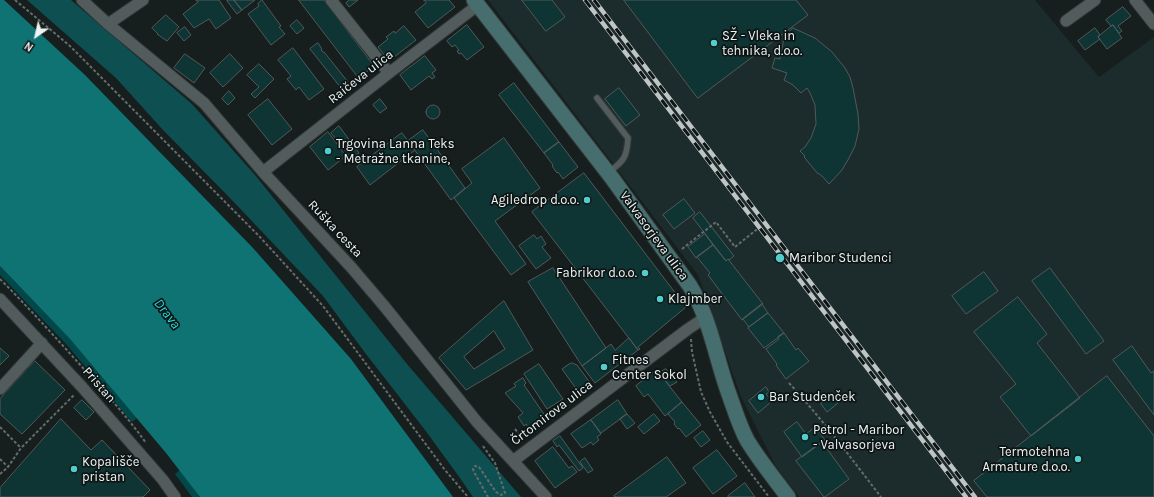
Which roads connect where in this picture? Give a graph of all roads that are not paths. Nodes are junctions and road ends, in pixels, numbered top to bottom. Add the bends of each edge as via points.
1 (82, 0) edge
2 (143, 0) edge
3 (331, 0) edge
4 (1095, 0) edge
5 (1135, 0) edge
6 (476, 3) edge
7 (1066, 22) dead end
8 (108, 24) junction
9 (1154, 24) edge
10 (389, 73) junction
11 (597, 98) dead end
12 (263, 172) junction
13 (607, 173) junction
14 (0, 299) edge
15 (706, 317) junction
16 (42, 343) junction
17 (0, 389) edge
18 (513, 461) junction
19 (171, 496) edge
20 (546, 497) edge
21 (788, 497) edge

1 - 8 street, Ruška cesta
2 - 8 street
3 - 10 street
4 - 7 street
5 - 9 street
6 - 10 street, Raičeva ulica
6 - 13 street, Valvasorjeva ulica
8 - 12 street, Ruška cesta via 204,103
10 - 12 street, Raičeva ulica
11 - 13 lane via 628,138 625,157
12 - 18 street, Ruška cesta via 352,267 476,421
13 - 15 street, Valvasorjeva ulica via 690,286
14 - 16 street, Pristan
15 - 18 street, Črtomirova ulica
15 - 21 street, Valvasorjeva ulica via 729,396 746,438
16 - 17 street
16 - 19 street, Pristan via 163,480
18 - 20 street, Ruška cesta

